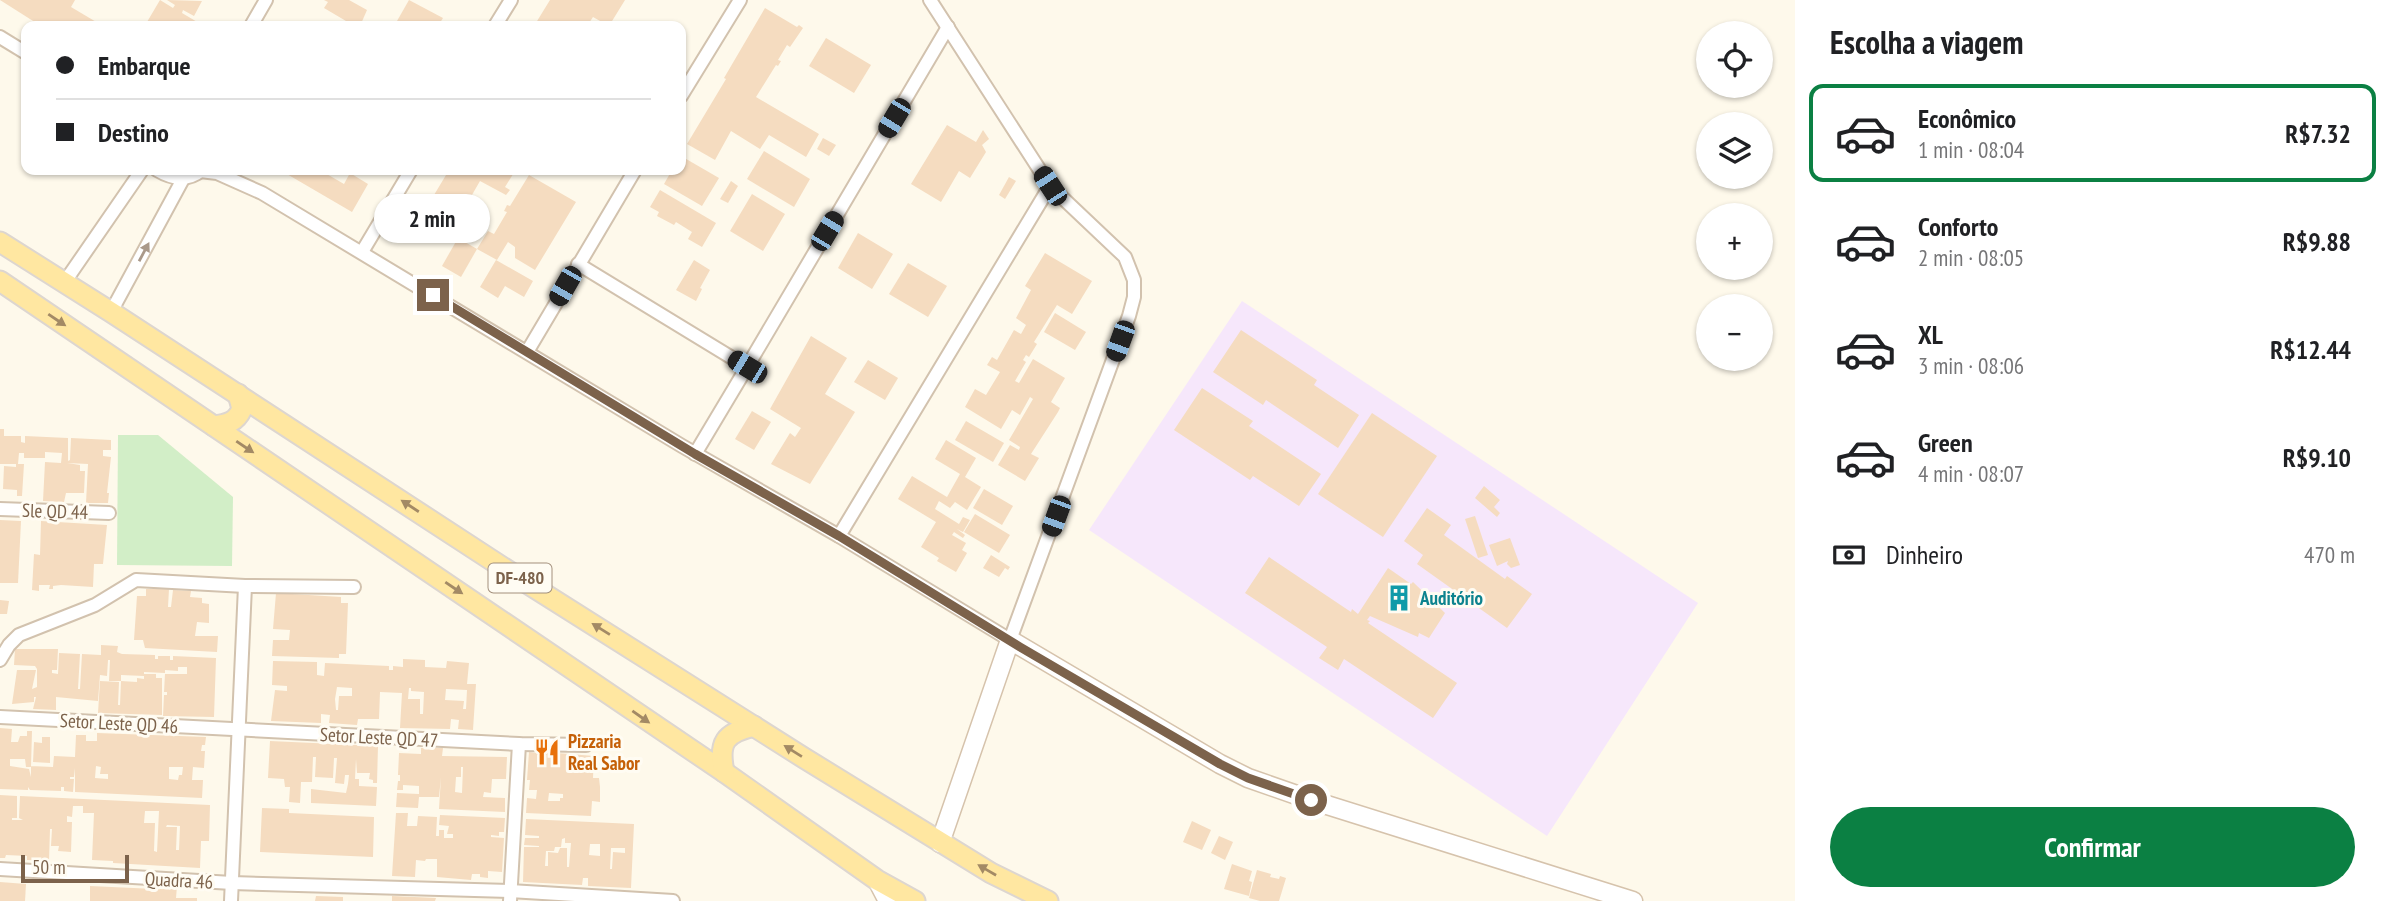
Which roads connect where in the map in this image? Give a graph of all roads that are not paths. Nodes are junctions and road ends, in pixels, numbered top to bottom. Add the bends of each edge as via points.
1 (266, 0) edge
2 (511, 0) edge
3 (740, 0) edge
4 (930, 0) edge
5 (254, 21) edge
6 (498, 21) edge
7 (948, 27) junction
8 (0, 37) edge
9 (21, 50) edge
10 (686, 88) edge
11 (139, 175) edge
12 (166, 175) edge
13 (191, 175) edge
14 (222, 175) edge
15 (240, 175) edge
16 (408, 175) edge
17 (632, 175) edge
18 (183, 179) junction
19 (1050, 186) junction
20 (262, 193) junction
21 (0, 242) edge
22 (362, 251) junction
23 (578, 264) junction
24 (0, 281) edge
25 (64, 283) junction
26 (111, 312) junction
27 (527, 352) junction
28 (747, 367) junction
29 (238, 394) junction
30 (214, 426) junction
31 (695, 454) junction
32 (0, 509) edge
33 (109, 513) dead end
34 (839, 536) junction
35 (245, 586) junction
36 (354, 587) dead end
37 (1010, 640) junction
38 (0, 660) edge
39 (0, 718) edge
40 (754, 726) junction
41 (239, 729) junction
42 (519, 744) junction
43 (586, 745) dead end
44 (724, 772) junction
45 (940, 843) junction
46 (0, 869) edge
47 (877, 880) junction
48 (232, 883) junction
49 (510, 896) edge
50 (231, 901) edge
51 (673, 901) edge
52 (888, 901) edge
53 (915, 901) edge
54 (1048, 901) edge
55 (1633, 901) edge

1 - 5 street
2 - 6 street
3 - 10 street
4 - 7 street
7 - 19 street
7 - 28 street
8 - 9 street
11 - 25 street
12 - 18 street
13 - 18 street
14 - 20 street
15 - 20 street
16 - 22 street
17 - 23 street
26 -> 18 street
19 - 34 street
19 - 37 street via 1125,257 1134,281 1134,297
20 - 22 street
21 - 25 main road, DF-480
22 - 27 street
23 - 27 street
23 - 28 street
24 -> 30 main road, DF-480
25 - 26 main road, DF-480
26 - 29 main road, DF-480
27 - 31 street
28 - 31 street
29 - 30 main road via 239,416
40 -> 29 main road, DF-480
30 -> 44 main road, DF-480
31 - 34 street
32 - 33 street, Sle QD 44
34 - 37 street
35 - 36 street
35 - 38 street via 136,580 95,604 19,635
35 - 41 street
37 - 45 street
37 - 55 street via 1248,778
39 - 41 street, Setor Leste QD 46
40 - 44 main road via 738,730 724,742
45 -> 40 main road, DF-480
41 - 42 street, Setor Leste QD 47
41 - 48 street
42 - 43 street, Setor Leste QD 47
42 - 49 street
44 - 47 main road, DF-480
54 -> 45 main road, DF-480
46 - 48 street, Quadra 46
47 - 52 street
47 - 53 main road, DF-480
48 - 49 street, Quadra 46
48 - 50 street
49 - 51 street, Quadra 46

